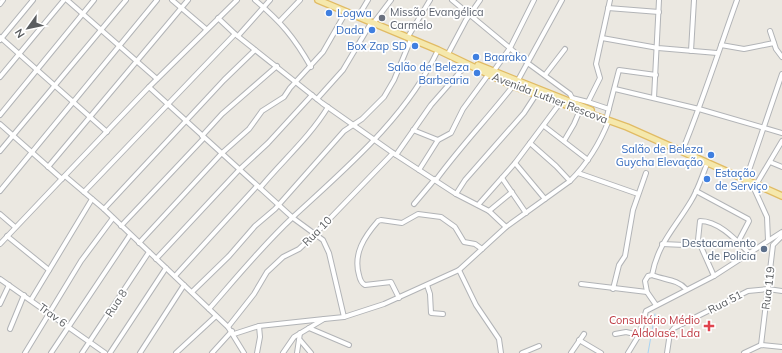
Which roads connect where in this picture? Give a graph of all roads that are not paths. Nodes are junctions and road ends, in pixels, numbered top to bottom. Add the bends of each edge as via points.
1 (3, 0) edge
2 (33, 0) edge
3 (65, 0) edge
4 (94, 0) edge
5 (126, 0) edge
6 (157, 0) edge
7 (172, 0) edge
8 (188, 0) edge
9 (237, 0) edge
10 (256, 0) edge
11 (270, 0) edge
12 (300, 0) edge
13 (318, 0) edge
14 (327, 0) edge
15 (368, 0) edge
16 (391, 0) edge
17 (430, 0) edge
18 (452, 0) edge
19 (480, 0) edge
20 (534, 0) edge
21 (562, 0) edge
22 (610, 0) edge
23 (659, 0) edge
24 (694, 0) edge
25 (737, 0) edge
26 (0, 4) edge
27 (182, 8) junction
28 (264, 8) junction
29 (608, 8) junction
30 (346, 12) junction
31 (659, 12) junction
32 (83, 14) junction
33 (359, 15) junction
34 (469, 15) junction
35 (218, 18) junction
36 (280, 21) junction
37 (373, 22) junction
38 (206, 30) junction
39 (102, 31) junction
40 (770, 31) dead end
41 (236, 35) junction
42 (410, 37) junction
43 (0, 38) edge
44 (602, 38) junction
45 (774, 43) junction
46 (721, 45) junction
47 (119, 46) junction
48 (510, 48) junction
49 (658, 48) junction
50 (565, 49) dead end
51 (255, 50) junction
52 (438, 50) junction
53 (690, 51) junction
54 (449, 52) junction
55 (717, 53) junction
56 (19, 54) junction
57 (782, 57) edge
58 (138, 61) junction
59 (468, 64) junction
60 (529, 64) junction
61 (277, 66) junction
62 (311, 67) junction
63 (38, 70) junction
64 (491, 73) junction
65 (782, 74) edge
66 (545, 75) junction
67 (656, 75) junction
68 (0, 77) edge
69 (157, 79) junction
70 (296, 82) junction
71 (515, 84) junction
72 (56, 85) junction
73 (149, 87) junction
74 (615, 89) junction
75 (538, 93) junction
76 (312, 95) junction
77 (654, 98) junction
78 (317, 99) junction
79 (572, 100) junction
80 (75, 102) junction
81 (588, 102) junction
82 (560, 103) junction
83 (167, 105) junction
84 (328, 107) junction
85 (700, 109) junction
86 (580, 110) junction
87 (609, 110) junction
88 (0, 115) edge
89 (92, 117) junction
90 (608, 118) junction
91 (186, 122) junction
92 (0, 124) edge
93 (354, 125) junction
94 (544, 126) junction
95 (763, 128) junction
96 (413, 130) junction
97 (107, 132) junction
98 (782, 133) edge
99 (13, 135) junction
100 (203, 137) junction
101 (374, 140) junction
102 (438, 140) junction
103 (564, 141) junction
104 (782, 141) edge
105 (530, 143) junction
106 (683, 149) junction
107 (0, 151) edge
108 (32, 151) junction
109 (222, 154) junction
110 (394, 154) junction
111 (588, 160) junction
112 (770, 162) junction
113 (515, 163) junction
114 (707, 164) junction
115 (48, 167) junction
116 (782, 167) edge
117 (239, 170) junction
118 (419, 170) junction
119 (578, 172) junction
120 (646, 173) dead end
121 (64, 177) junction
122 (502, 178) junction
123 (746, 179) junction
124 (436, 180) junction
125 (570, 181) junction
126 (755, 184) junction
127 (259, 187) junction
128 (0, 191) edge
129 (696, 191) junction
130 (84, 192) junction
131 (512, 192) junction
132 (456, 194) junction
133 (638, 194) junction
134 (782, 195) edge
135 (92, 199) junction
136 (545, 199) junction
137 (414, 204) dead end
138 (278, 205) junction
139 (478, 205) junction
140 (104, 209) junction
141 (489, 211) junction
142 (526, 213) junction
143 (0, 214) edge
144 (113, 218) junction
145 (293, 218) junction
146 (121, 226) junction
147 (15, 227) junction
148 (506, 227) junction
149 (782, 232) edge
150 (315, 234) junction
151 (130, 235) junction
152 (7, 236) junction
153 (782, 236) edge
154 (768, 240) junction
155 (139, 242) junction
156 (738, 242) junction
157 (0, 244) edge
158 (662, 244) junction
159 (685, 245) dead end
160 (482, 248) junction
161 (149, 252) junction
162 (748, 252) junction
163 (156, 259) junction
164 (166, 268) junction
165 (49, 270) junction
166 (459, 270) junction
167 (652, 275) junction
168 (175, 276) junction
169 (714, 276) junction
170 (0, 279) edge
171 (582, 284) dead end
172 (9, 285) junction
173 (184, 285) junction
174 (427, 286) junction
175 (686, 289) junction
176 (768, 289) junction
177 (614, 290) junction
178 (782, 291) edge
179 (192, 292) junction
180 (647, 292) junction
181 (24, 295) junction
182 (399, 298) junction
183 (31, 300) junction
184 (0, 304) edge
185 (656, 305) junction
186 (209, 309) junction
187 (49, 313) junction
188 (443, 314) dead end
189 (216, 316) junction
190 (344, 317) junction
191 (324, 319) junction
192 (259, 326) junction
193 (69, 327) junction
194 (228, 327) junction
195 (309, 328) junction
196 (10, 329) dead end
197 (233, 333) junction
198 (300, 333) junction
199 (584, 334) dead end
200 (615, 334) dead end
201 (639, 334) junction
202 (300, 340) junction
203 (579, 340) junction
204 (90, 342) junction
205 (349, 345) dead end
206 (761, 345) junction
207 (539, 346) dead end
208 (782, 347) edge
209 (242, 352) edge
210 (25, 353) edge
211 (51, 353) edge
212 (82, 353) edge
213 (105, 353) edge
214 (110, 353) edge
215 (140, 353) edge
216 (176, 353) edge
217 (212, 353) edge
218 (257, 353) edge
219 (283, 353) edge
220 (297, 353) edge
221 (311, 353) edge
222 (501, 353) edge
223 (523, 353) edge
224 (571, 353) edge
225 (601, 353) edge
226 (628, 353) edge
227 (667, 353) edge
228 (744, 353) edge

1 - 26 street
2 - 43 street
3 - 32 street
3 - 56 street
4 - 32 street
5 - 39 street
6 - 47 street
7 - 27 street
8 - 27 street
9 - 35 street
10 - 28 street
11 - 28 street
12 - 36 street
13 - 30 main road, Avenida Luther Rescova
14 - 33 main road, Avenida Luther Rescova
15 - 33 street
16 - 37 street
17 - 42 street
18 - 34 street
19 - 34 street
20 - 48 street
21 - 60 street
22 - 29 street
23 - 31 street
24 - 53 street
25 - 46 street
27 - 38 street
27 - 58 street
28 - 36 street
28 - 41 street
29 - 31 street
29 - 44 street
30 - 37 main road, Avenida Luther Rescova
30 - 62 street
31 - 49 street
32 - 39 street
32 - 63 street
33 - 37 main road, Avenida Luther Rescova
34 - 48 street
34 - 54 street
35 - 38 street
35 - 41 street
36 - 62 street via 296,41
37 - 42 main road, Avenida Luther Rescova
37 - 78 street via 343,70
38 - 69 street
39 - 47 street
39 - 72 street
40 - 45 street
41 - 51 street
41 - 83 street
42 - 52 main road, Avenida Luther Rescova
42 - 54 main road, Avenida Luther Rescova
42 - 93 street via 388,91 380,102
43 - 56 street
44 - 49 street
44 - 81 street via 596,64 600,78
45 - 46 street via 744,49
45 - 57 street
46 - 55 street
47 - 58 street
47 - 80 street
48 - 60 street
48 - 64 street
49 - 53 street
49 - 67 street
50 - 66 street
51 - 61 street
51 - 91 street
52 - 59 main road, Avenida Luther Rescova
52 - 101 street via 416,89
53 - 55 street
54 - 64 main road, Avenida Luther Rescova
55 - 85 street
56 - 63 street
56 - 68 street
58 - 69 street
58 - 89 street
59 - 64 main road, Avenida Luther Rescova
59 - 96 street, Rua 10 via 431,105
60 - 66 street
60 - 71 street
61 - 70 street
61 - 100 street via 222,114
62 - 70 street
63 - 72 street
63 - 88 street
64 - 71 main road, Avenida Luther Rescova
64 - 102 street via 463,109 451,133
65 - 95 street
66 - 79 street via 570,94
67 - 74 street via 619,70
67 - 77 street
69 - 73 street
70 - 76 street
70 - 109 street via 282,99 262,111 249,129
71 - 75 main road, Avenida Luther Rescova
71 - 124 street
72 - 80 street
72 - 99 street
73 - 83 street
73 - 97 street
74 - 77 street
74 - 87 street
75 - 79 main road, Avenida Luther Rescova
75 - 82 main road, Avenida Luther Rescova
75 - 132 street
76 - 78 street
76 - 117 street
77 - 85 street
78 - 84 street
79 - 81 street
79 - 90 main road, Avenida Luther Rescova
80 - 89 street
80 - 108 street
81 - 87 street
82 - 86 main road, Avenida Luther Rescova
82 - 94 street
83 - 91 street
83 - 130 street
84 - 93 street
84 - 127 street via 307,138
85 - 95 street
85 - 106 street
86 - 90 main road, Avenida Luther Rescova
86 - 103 street
87 - 90 street
89 - 97 street
89 - 115 street
90 - 106 main road, Avenida Luther Rescova
90 - 111 street via 601,139
90 - 114 main road, Avenida Luther Rescova
91 - 100 street
91 - 140 street
92 - 99 street
93 - 101 street
93 - 138 street via 344,131
94 - 103 street
94 - 105 street
95 - 98 street
95 - 123 street
96 - 102 street
96 - 110 street, Rua 10
97 - 121 street
99 - 107 street
99 - 108 street
100 - 109 street
100 - 146 street
101 - 110 street
101 - 145 street
102 - 118 street
103 - 111 street
104 - 112 street
105 - 113 street
105 - 125 street
106 - 123 main road, Avenida Luther Rescova
108 - 115 street
108 - 128 street
109 - 117 street
109 - 155 street
110 - 118 street
110 - 150 street, Rua 10
111 - 119 street
112 - 116 street
112 - 126 street
113 - 122 street
113 - 136 street
114 - 126 main road, Avenida Luther Rescova
114 - 129 street
115 - 121 street
117 - 127 street
117 - 163 street
118 - 124 street
119 - 125 street
119 - 133 street
120 - 133 street
121 - 130 street
121 - 147 street
122 - 131 street
122 - 139 street
123 - 126 main road, Avenida Luther Rescova
124 - 132 street
124 - 137 street
125 - 136 street
126 - 134 main road, Avenida Luther Rescova
126 - 154 street via 767,218
127 - 138 street
127 - 168 street
129 - 156 street via 749,220
129 - 158 street
130 - 135 street
131 - 141 street
131 - 142 street
132 - 139 street
133 - 177 street via 625,256 619,265
135 - 140 street
135 - 165 street
136 - 142 street
138 - 145 street
138 - 179 street
139 - 141 street
140 - 144 street
141 - 148 street
142 - 148 street
143 - 147 street
144 - 146 street
144 - 187 street via 81,261
145 - 150 street
145 - 186 street
146 - 151 street
147 - 152 street
148 - 160 street
149 - 154 street
150 - 190 street via 323,240 329,253
150 - 194 street, Rua 10 via 267,272 254,294
151 - 155 street
151 - 193 street
152 - 157 street
152 - 165 street
153 - 176 street, Rua 119 via 773,245
154 - 162 street
155 - 161 street
156 - 162 street
156 - 169 street via 718,226 700,221 698,240
158 - 159 street
158 - 167 street
160 - 166 street
160 - 182 street via 464,242 455,227 441,217 418,214 402,223 378,221 361,245 357,259 360,280 365,285 391,282
161 - 163 street
161 - 204 street, Rua 8
162 - 169 street
163 - 164 street
164 - 168 street
164 - 214 street
165 - 183 street
166 - 174 street
166 - 222 street via 498,339
167 - 175 street via 679,283
167 - 180 street via 645,281
168 - 173 street
169 - 175 street
170 - 172 street, Trav 6
171 - 177 street
172 - 181 street, Trav 6
172 - 184 street
173 - 179 street
173 - 215 street
174 - 182 street
174 - 188 street via 431,313
175 - 185 street
176 - 178 street, Rua 51
176 - 206 street, Rua 119
176 - 227 street, Rua 51 via 754,289 742,293 674,328 670,333
177 - 180 street
179 - 186 street
180 - 185 street
181 - 183 street, Trav 6
181 - 196 street
182 - 190 street
183 - 187 street, Trav 6
185 - 201 street via 644,314
186 - 189 street
187 - 193 street, Trav 6
187 - 210 street
189 - 194 street
189 - 216 street
190 - 191 street
191 - 192 street
191 - 195 street
192 - 197 street
192 - 218 street
193 - 204 street, Trav 6
193 - 211 street
194 - 197 street
195 - 198 street
195 - 205 street
197 - 209 street
197 - 217 street
198 - 202 street
198 - 219 street via 291,340
199 - 203 street
200 - 201 street
201 - 226 street
202 - 220 street
202 - 221 street
203 - 224 street
203 - 225 street
204 - 212 street, Rua 8
204 - 213 street, Trav 6
206 - 208 street
206 - 228 street
207 - 223 street

